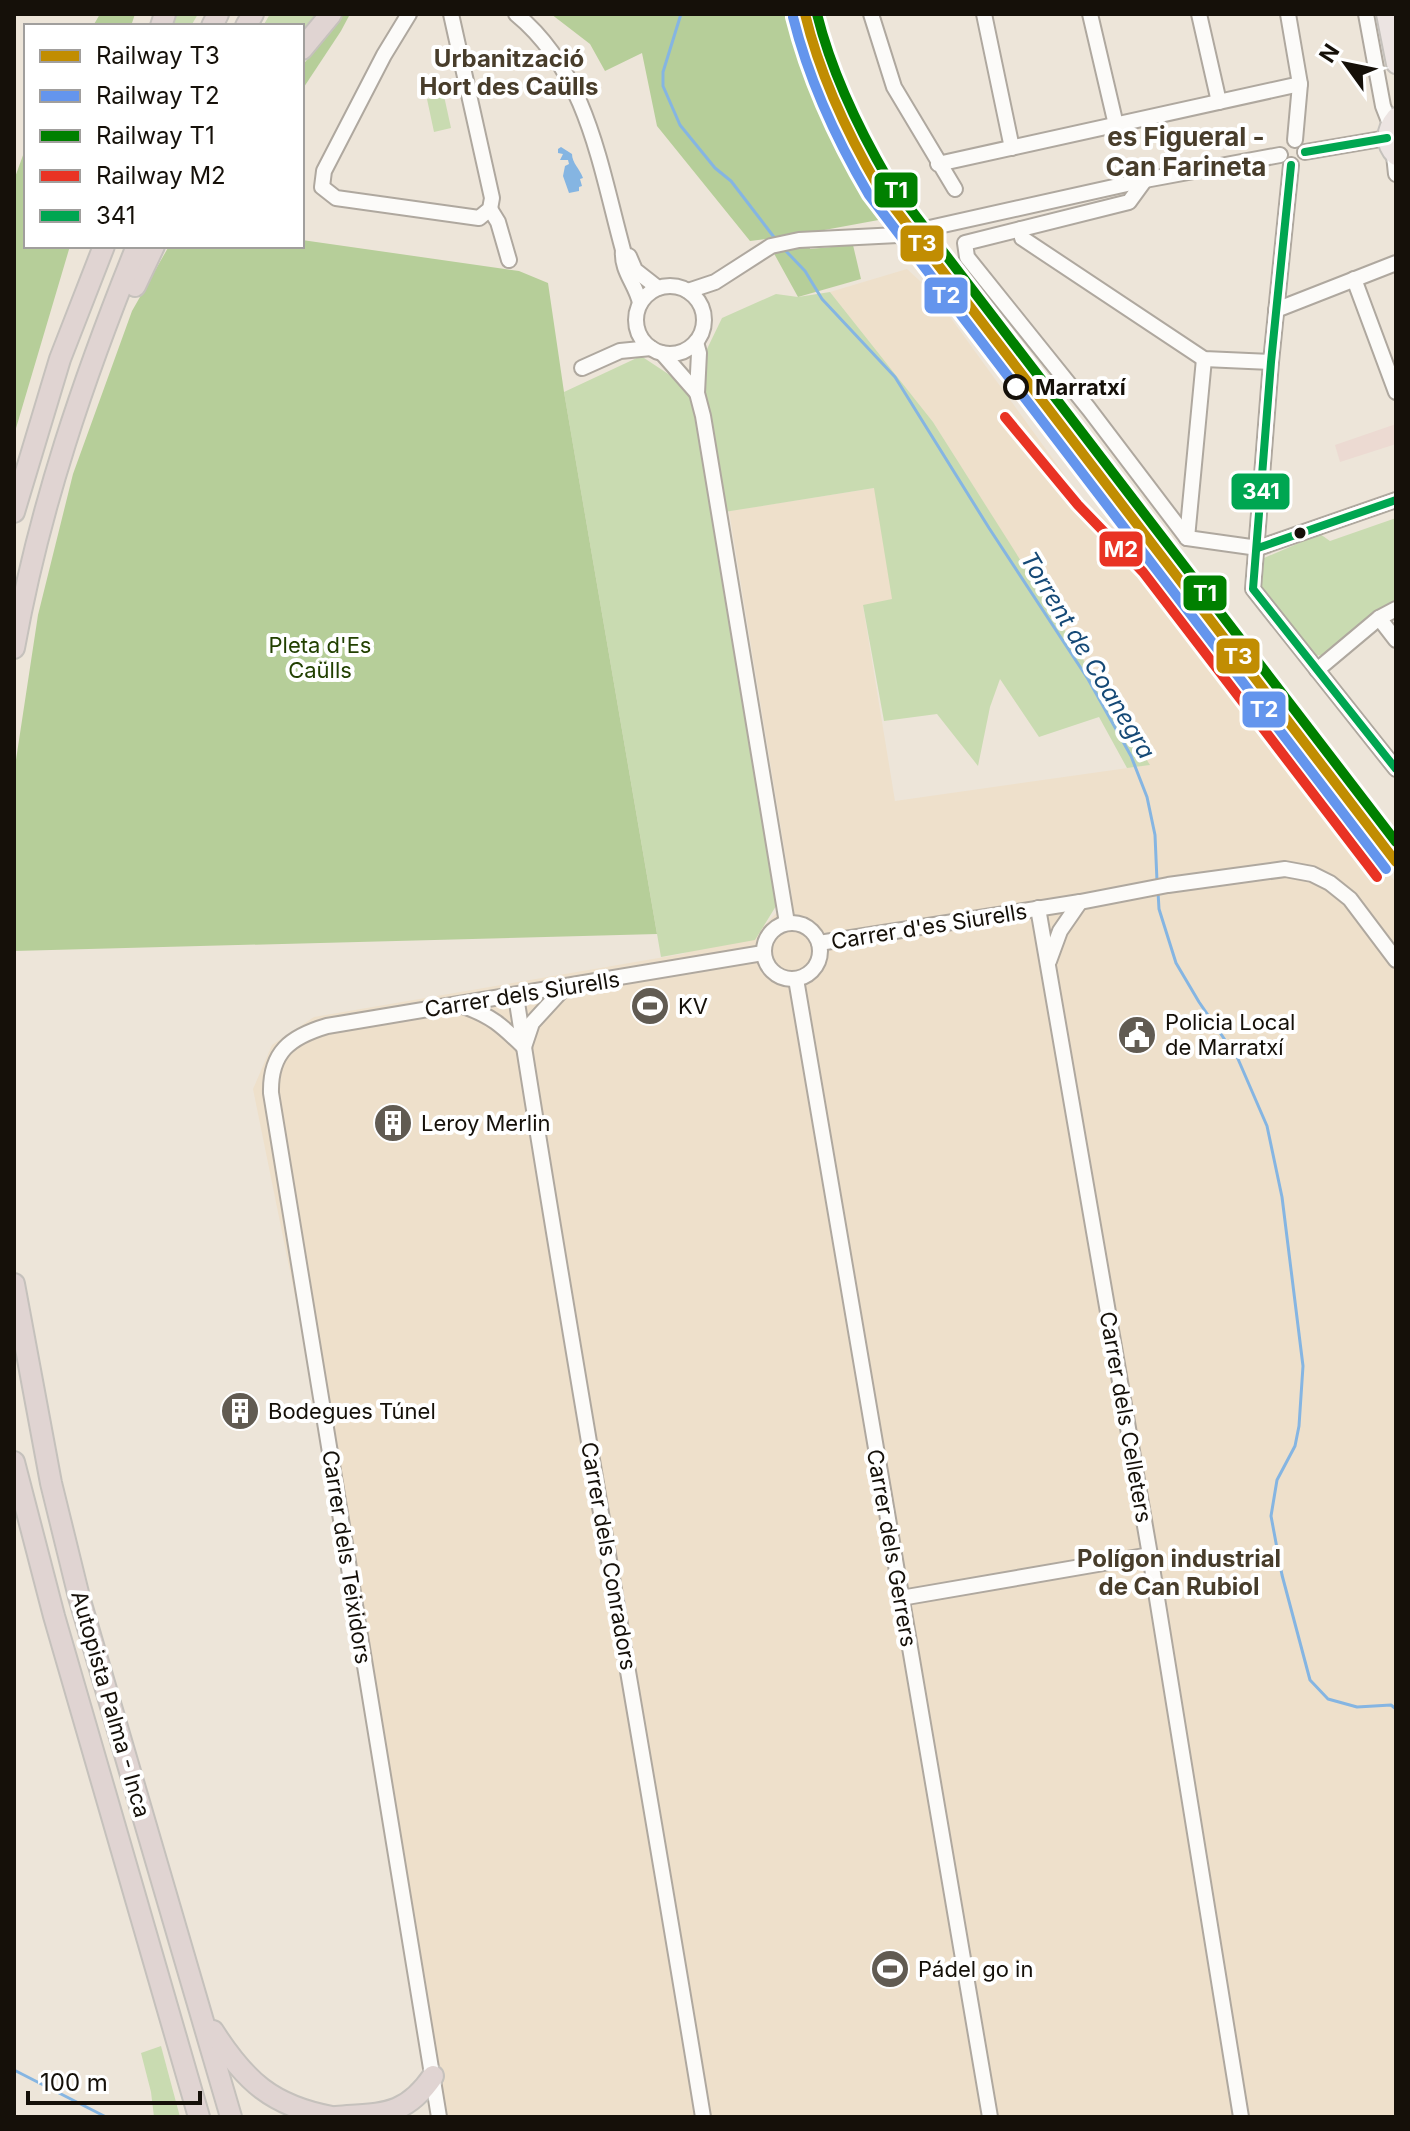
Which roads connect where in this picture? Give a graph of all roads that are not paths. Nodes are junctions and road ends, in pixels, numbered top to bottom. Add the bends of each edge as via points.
1 (331, 14) edge
2 (409, 14) edge
3 (451, 14) edge
4 (516, 14) edge
5 (871, 14) edge
6 (984, 14) edge
7 (1090, 14) edge
8 (1199, 14) edge
9 (1288, 14) edge
10 (1366, 14) edge
11 (1386, 14) edge
12 (304, 47) edge
13 (1396, 64) edge
14 (1300, 84) junction
15 (1219, 102) junction
16 (1116, 125) junction
17 (1295, 140) junction
18 (1393, 144) edge
19 (1012, 148) junction
20 (1305, 152) junction
21 (1286, 160) junction
22 (938, 164) junction
23 (1145, 180) junction
24 (955, 189) dead end
25 (490, 209) junction
26 (1021, 229) junction
27 (88, 248) edge
28 (103, 248) edge
29 (136, 248) edge
30 (153, 248) edge
31 (623, 250) junction
32 (509, 260) dead end
33 (1396, 263) edge
34 (1354, 279) junction
35 (715, 282) junction
36 (658, 288) junction
37 (688, 291) junction
38 (640, 303) junction
39 (1276, 310) junction
40 (704, 316) junction
41 (636, 324) junction
42 (696, 342) junction
43 (97, 345) junction
44 (620, 351) junction
45 (656, 351) junction
46 (60, 359) junction
47 (1204, 359) junction
48 (1271, 362) junction
49 (582, 368) dead end
50 (1396, 392) edge
51 (697, 393) junction
52 (1396, 500) edge
53 (14, 512) edge
54 (1187, 538) junction
55 (1258, 548) junction
56 (1396, 609) edge
57 (1379, 618) junction
58 (1396, 640) edge
59 (14, 648) edge
60 (1317, 670) junction
61 (1396, 769) edge
62 (1080, 902) junction
63 (1038, 908) junction
64 (787, 923) junction
65 (819, 943) junction
66 (763, 953) junction
67 (1396, 960) edge
68 (1048, 964) junction
69 (796, 979) junction
70 (565, 987) junction
71 (516, 996) junction
72 (458, 1005) junction
73 (327, 1026) joint
74 (524, 1047) junction
75 (14, 1284) edge
76 (14, 1462) edge
77 (1150, 1555) junction
78 (901, 1598) junction
79 (202, 2014) junction
80 (433, 2076) junction
81 (199, 2117) edge
82 (231, 2117) edge
83 (334, 2117) edge
84 (439, 2117) edge
85 (703, 2117) edge
86 (990, 2117) edge
87 (1241, 2117) edge

1 - 12 highway
2 - 25 street via 324,171 322,187 336,198 474,219
3 - 25 street via 492,198
4 - 31 street via 546,44 578,95
5 - 22 street via 894,87
6 - 19 street
7 - 16 street
8 - 15 street
9 - 14 street
10 - 18 street
11 - 13 main road
14 - 15 street
14 - 17 street
15 - 16 street
16 - 19 street
17 - 20 street
17 - 21 street via 1284,143
18 - 20 street
19 - 22 street
20 - 21 street via 1299,163
21 - 23 street
21 - 39 street
22 - 24 street
23 - 26 street via 1129,202
23 - 35 street via 898,235 771,246
25 - 32 street
26 - 47 street via 1022,238
26 - 54 street via 965,243 967,257
27 - 46 highway via 66,308
28 - 46 highway
29 - 43 highway
30 - 43 highway via 118,325
31 - 36 street via 635,270
31 - 38 street via 622,260
33 - 34 street
34 - 39 street
34 - 50 street
35 - 37 street
35 - 40 street
36 - 37 street
36 - 38 street
37 - 40 street
38 - 41 street
39 - 48 street
40 - 42 street
41 - 44 street
41 - 45 street via 640,337
42 - 45 street via 681,352
42 - 51 street
43 - 59 highway via 59,455
44 - 45 street
44 - 49 street
45 - 51 street
46 - 53 highway
47 - 48 street
47 - 54 street
48 - 55 street
51 - 64 street
52 - 55 street
54 - 55 street
55 - 60 street via 1253,589
56 - 57 street
57 - 58 street
57 - 60 street
60 - 61 street
62 - 63 street, Carrer d'es Siurells
62 - 67 street, Carrer d'es Siurells via 1285,869 1312,874 1350,899
62 - 68 street via 1060,931
63 - 65 street, Carrer d'es Siurells
63 - 68 street, Carrer dels Celleters
64 - 65 street via 803,925
64 - 66 street via 772,930
65 - 69 street via 818,962
66 - 69 street via 778,976
66 - 70 street, Carrer dels Siurells
68 - 77 street, Carrer dels Celleters
69 - 78 street, Carrer dels Gerrers
70 - 71 street, Carrer dels Siurells
70 - 74 street via 532,1023
71 - 72 street, Carrer dels Siurells
71 - 74 street, Carrer dels Conradors
72 - 73 street, Carrer dels Siurells
72 - 74 street via 499,1022
73 - 80 street, Carrer dels Teixidors via 306,1032 278,1057 270,1073 271,1093
74 - 85 street, Carrer dels Conradors
75 - 79 highway, Autopista Palma - Inca via 71,1568
76 - 81 highway, Autopista Palma - Inca
77 - 78 street
77 - 87 street, Carrer dels Celleters
78 - 86 street, Carrer dels Gerrers
79 - 82 highway, Autopista Palma - Inca
79 - 83 highway via 255,2085 279,2102
80 - 83 highway via 411,2103 394,2111
80 - 84 street, Carrer dels Teixidors

